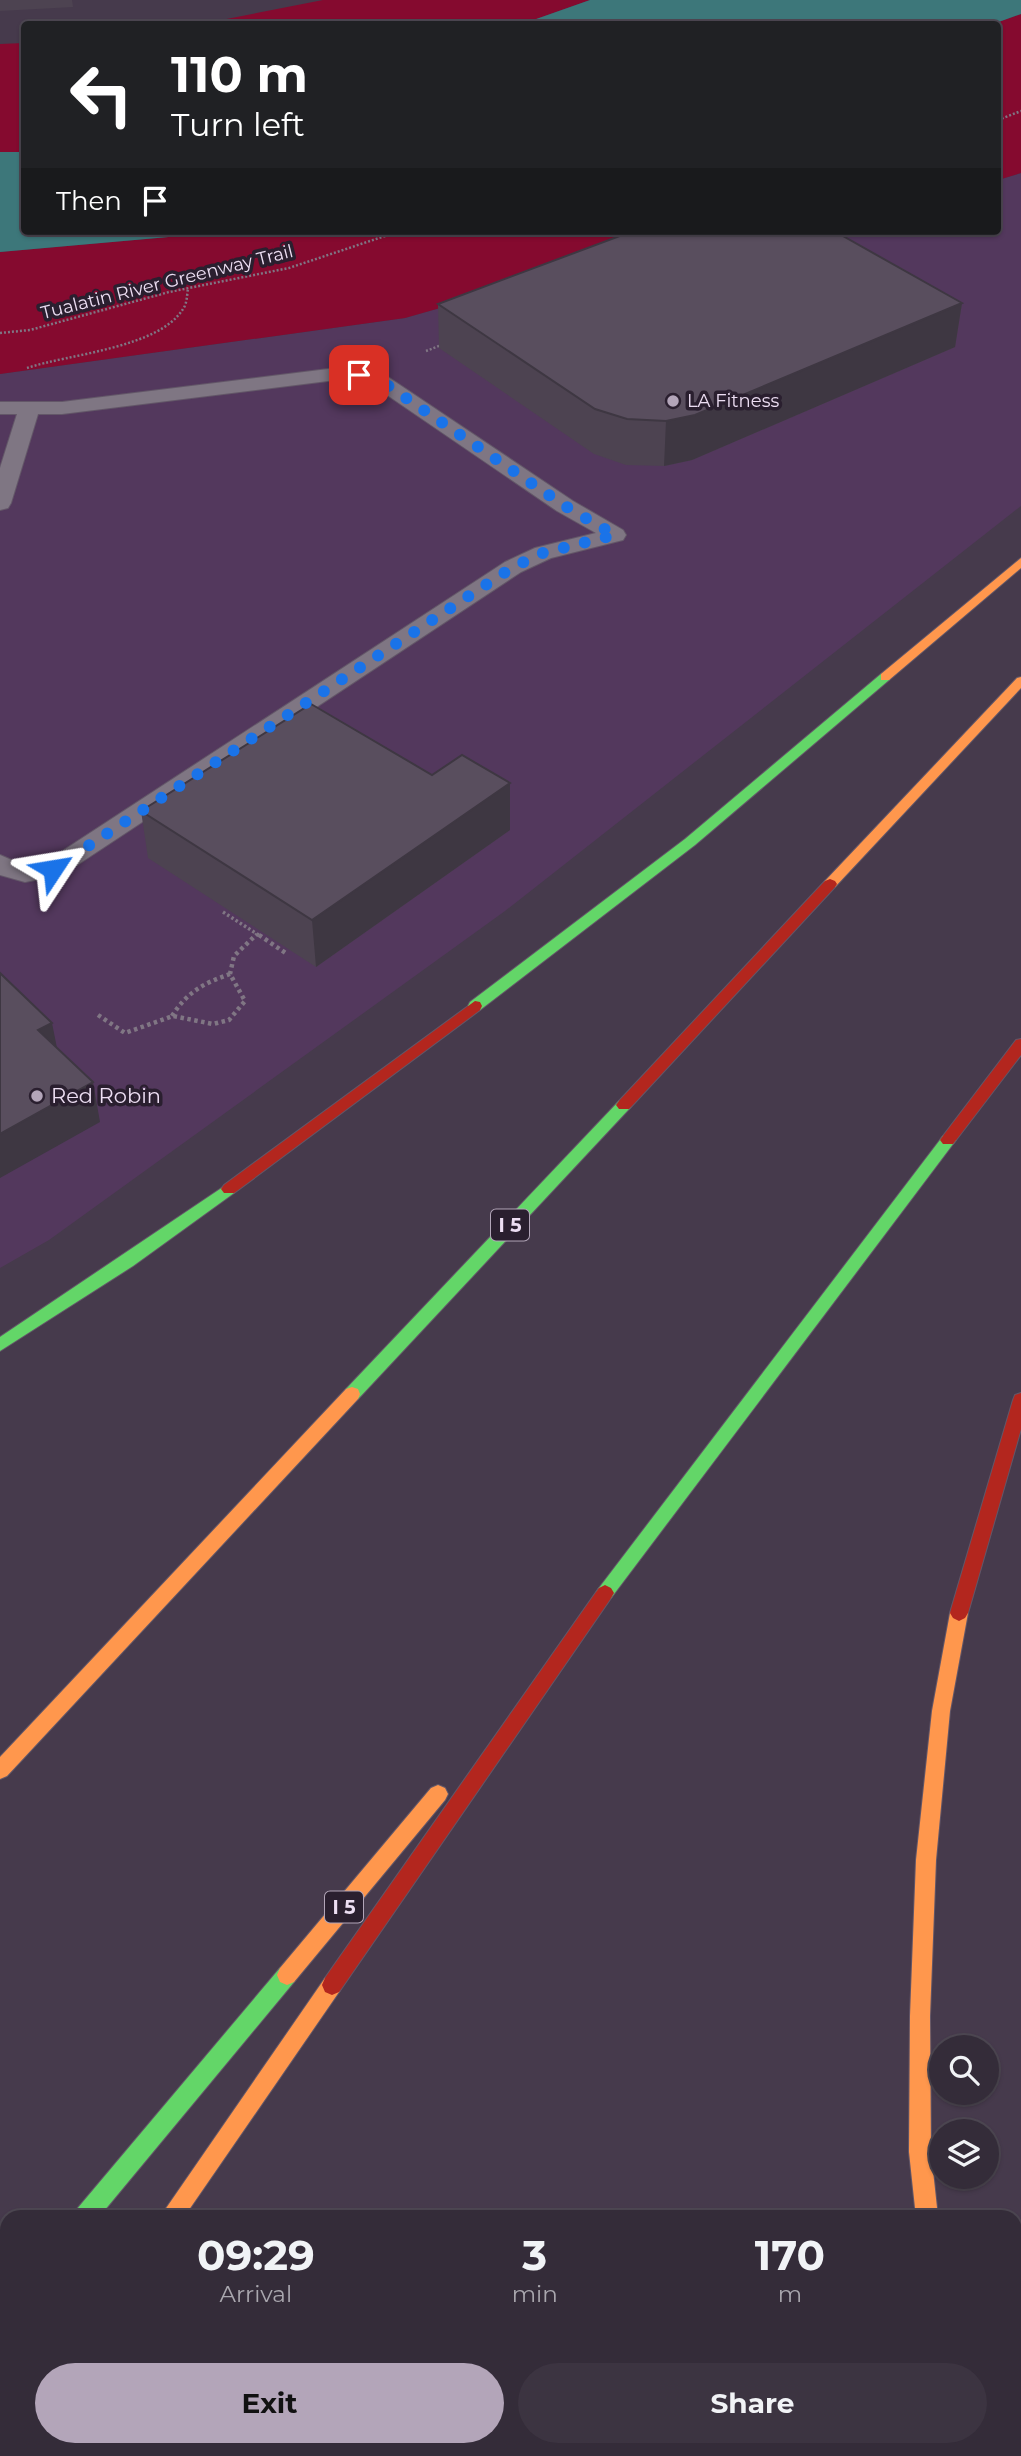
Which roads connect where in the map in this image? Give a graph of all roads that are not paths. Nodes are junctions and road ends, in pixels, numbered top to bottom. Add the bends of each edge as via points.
1 (0, 408) edge
2 (29, 408) junction
3 (0, 503) edge
4 (1021, 562) edge
5 (1021, 681) edge
6 (0, 863) edge
7 (1021, 1044) edge
8 (0, 1345) edge
9 (1021, 1400) edge
10 (603, 1596) junction
11 (478, 1746) dead end
12 (0, 1770) edge
13 (451, 1778) dead end
14 (91, 2210) edge
15 (176, 2210) edge
16 (926, 2210) edge

1 - 2 lane
2 - 3 lane
2 - 6 lane via 62,408 336,374 378,379 615,535 543,553 513,567 53,869 31,875 10,871
4 - 8 highway via 690,842 251,1173
5 - 12 highway, I 5
7 - 10 highway
9 - 16 highway via 961,1601 942,1712 926,1860 919,2016 920,2152
10 - 11 highway
10 - 15 highway
13 - 14 highway, I 5

